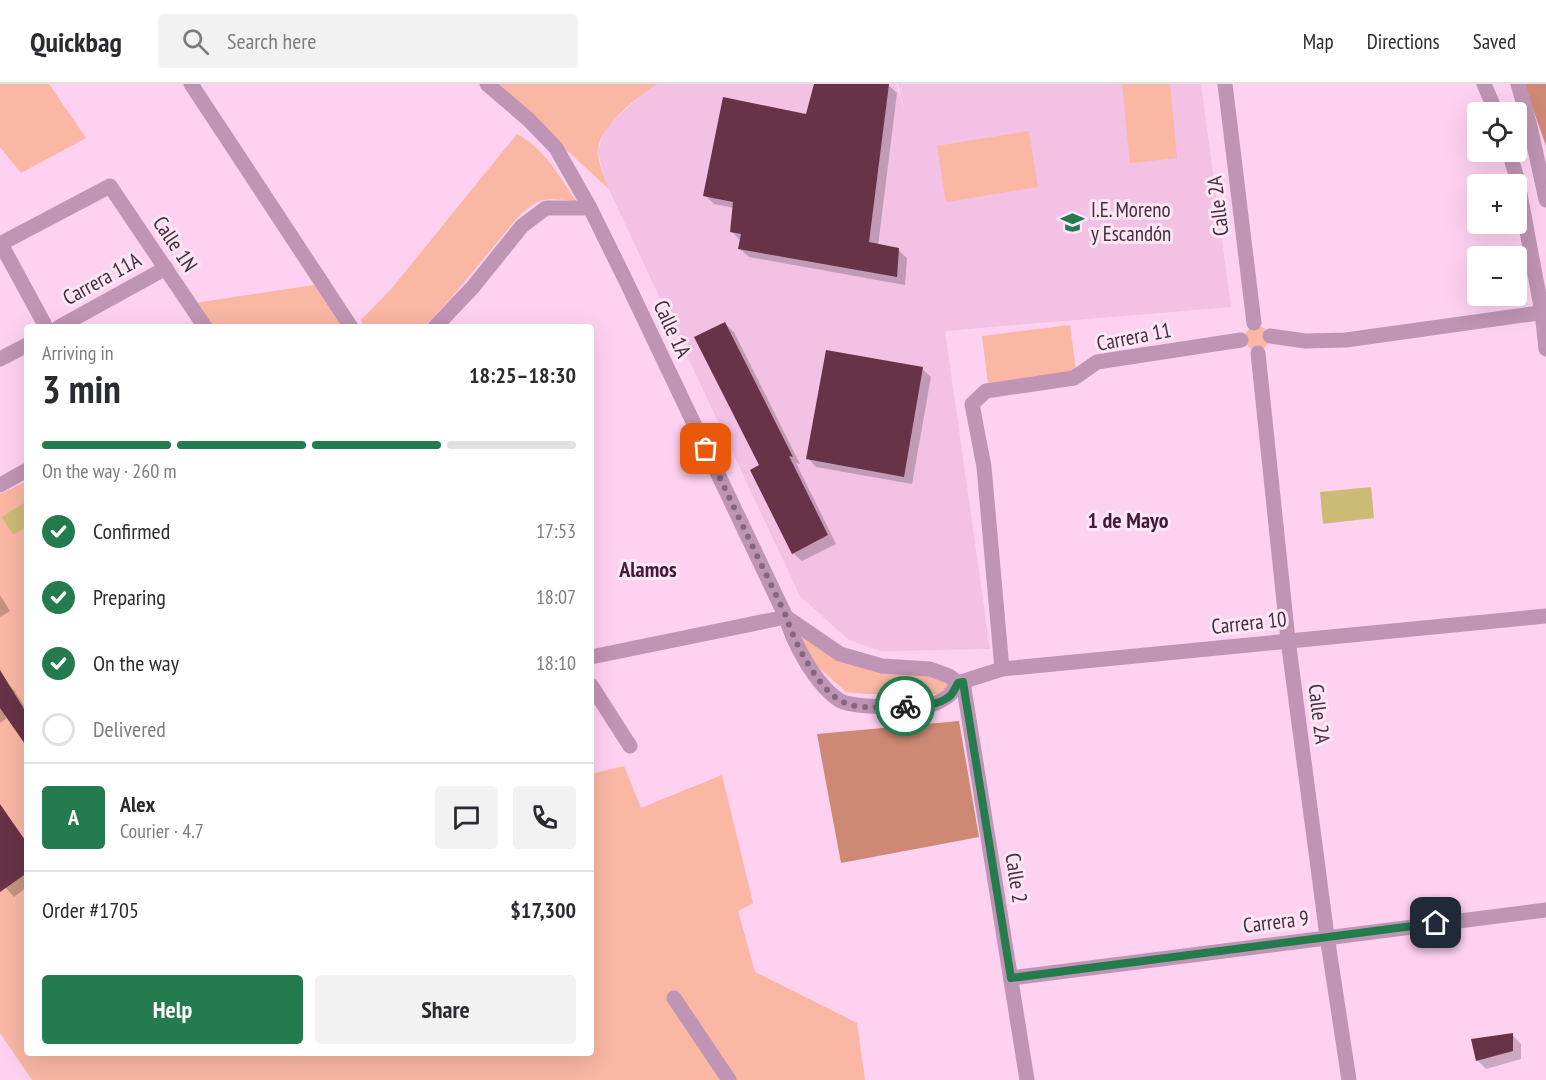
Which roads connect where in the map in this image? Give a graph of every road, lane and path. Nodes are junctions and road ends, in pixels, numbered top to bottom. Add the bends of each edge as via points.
1 (191, 84) edge
2 (488, 84) edge
3 (1225, 84) edge
4 (1484, 84) edge
5 (1518, 84) edge
6 (1492, 102) edge
7 (1512, 162) edge
8 (1546, 200) edge
9 (590, 208) junction
10 (0, 244) edge
11 (166, 268) junction
12 (1544, 312) edge
13 (1254, 323) junction
14 (44, 324) edge
15 (64, 324) edge
16 (203, 324) edge
17 (349, 324) edge
18 (438, 324) edge
19 (1270, 336) junction
20 (1241, 340) junction
21 (24, 347) edge
22 (1546, 349) edge
23 (1258, 353) junction
24 (0, 359) edge
25 (24, 472) edge
26 (0, 485) edge
27 (786, 616) junction
28 (1546, 616) edge
29 (1288, 640) junction
30 (594, 656) edge
31 (1002, 669) junction
32 (961, 683) junction
33 (594, 690) edge
34 (630, 746) dead end
35 (1546, 910) edge
36 (1327, 936) junction
37 (1011, 978) junction
38 (674, 998) dead end
39 (729, 1080) edge
40 (1027, 1080) edge
41 (1349, 1080) edge

1 - 17 street
2 - 9 street, Calle 1A via 556,148
3 - 13 street, Calle 2A
4 - 6 street
5 - 8 street
7 - 12 street
9 - 18 street via 546,208 522,226
9 - 27 street, Calle 1A
10 - 11 street, Calle 1N via 110,186
10 - 14 street
11 - 15 street, Carrera 11A
11 - 16 street, Calle 1N
12 - 19 street via 1346,340 1305,341
12 - 22 street
13 - 19 street via 1261,324
13 - 20 street via 1246,326
19 - 23 street via 1270,343
20 - 23 street via 1250,352
20 - 31 street, Carrera 11 via 1097,362 1074,378 986,391 972,404 984,467
21 - 24 street
23 - 29 street, Calle 2A
25 - 26 street
27 - 30 street
27 - 32 street via 840,654 882,666 930,669
27 - 32 street, Carrera 10 via 790,633 806,662 841,702 856,706 926,706 950,696
28 - 29 street, Carrera 10
29 - 31 street, Carrera 10
29 - 36 street, Calle 2A
31 - 32 street, Carrera 10
32 - 37 street, Calle 2
33 - 34 street
35 - 36 street, Carrera 9
36 - 37 street, Carrera 9
36 - 41 street, Calle 2A
37 - 40 street, Calle 2
38 - 39 street

